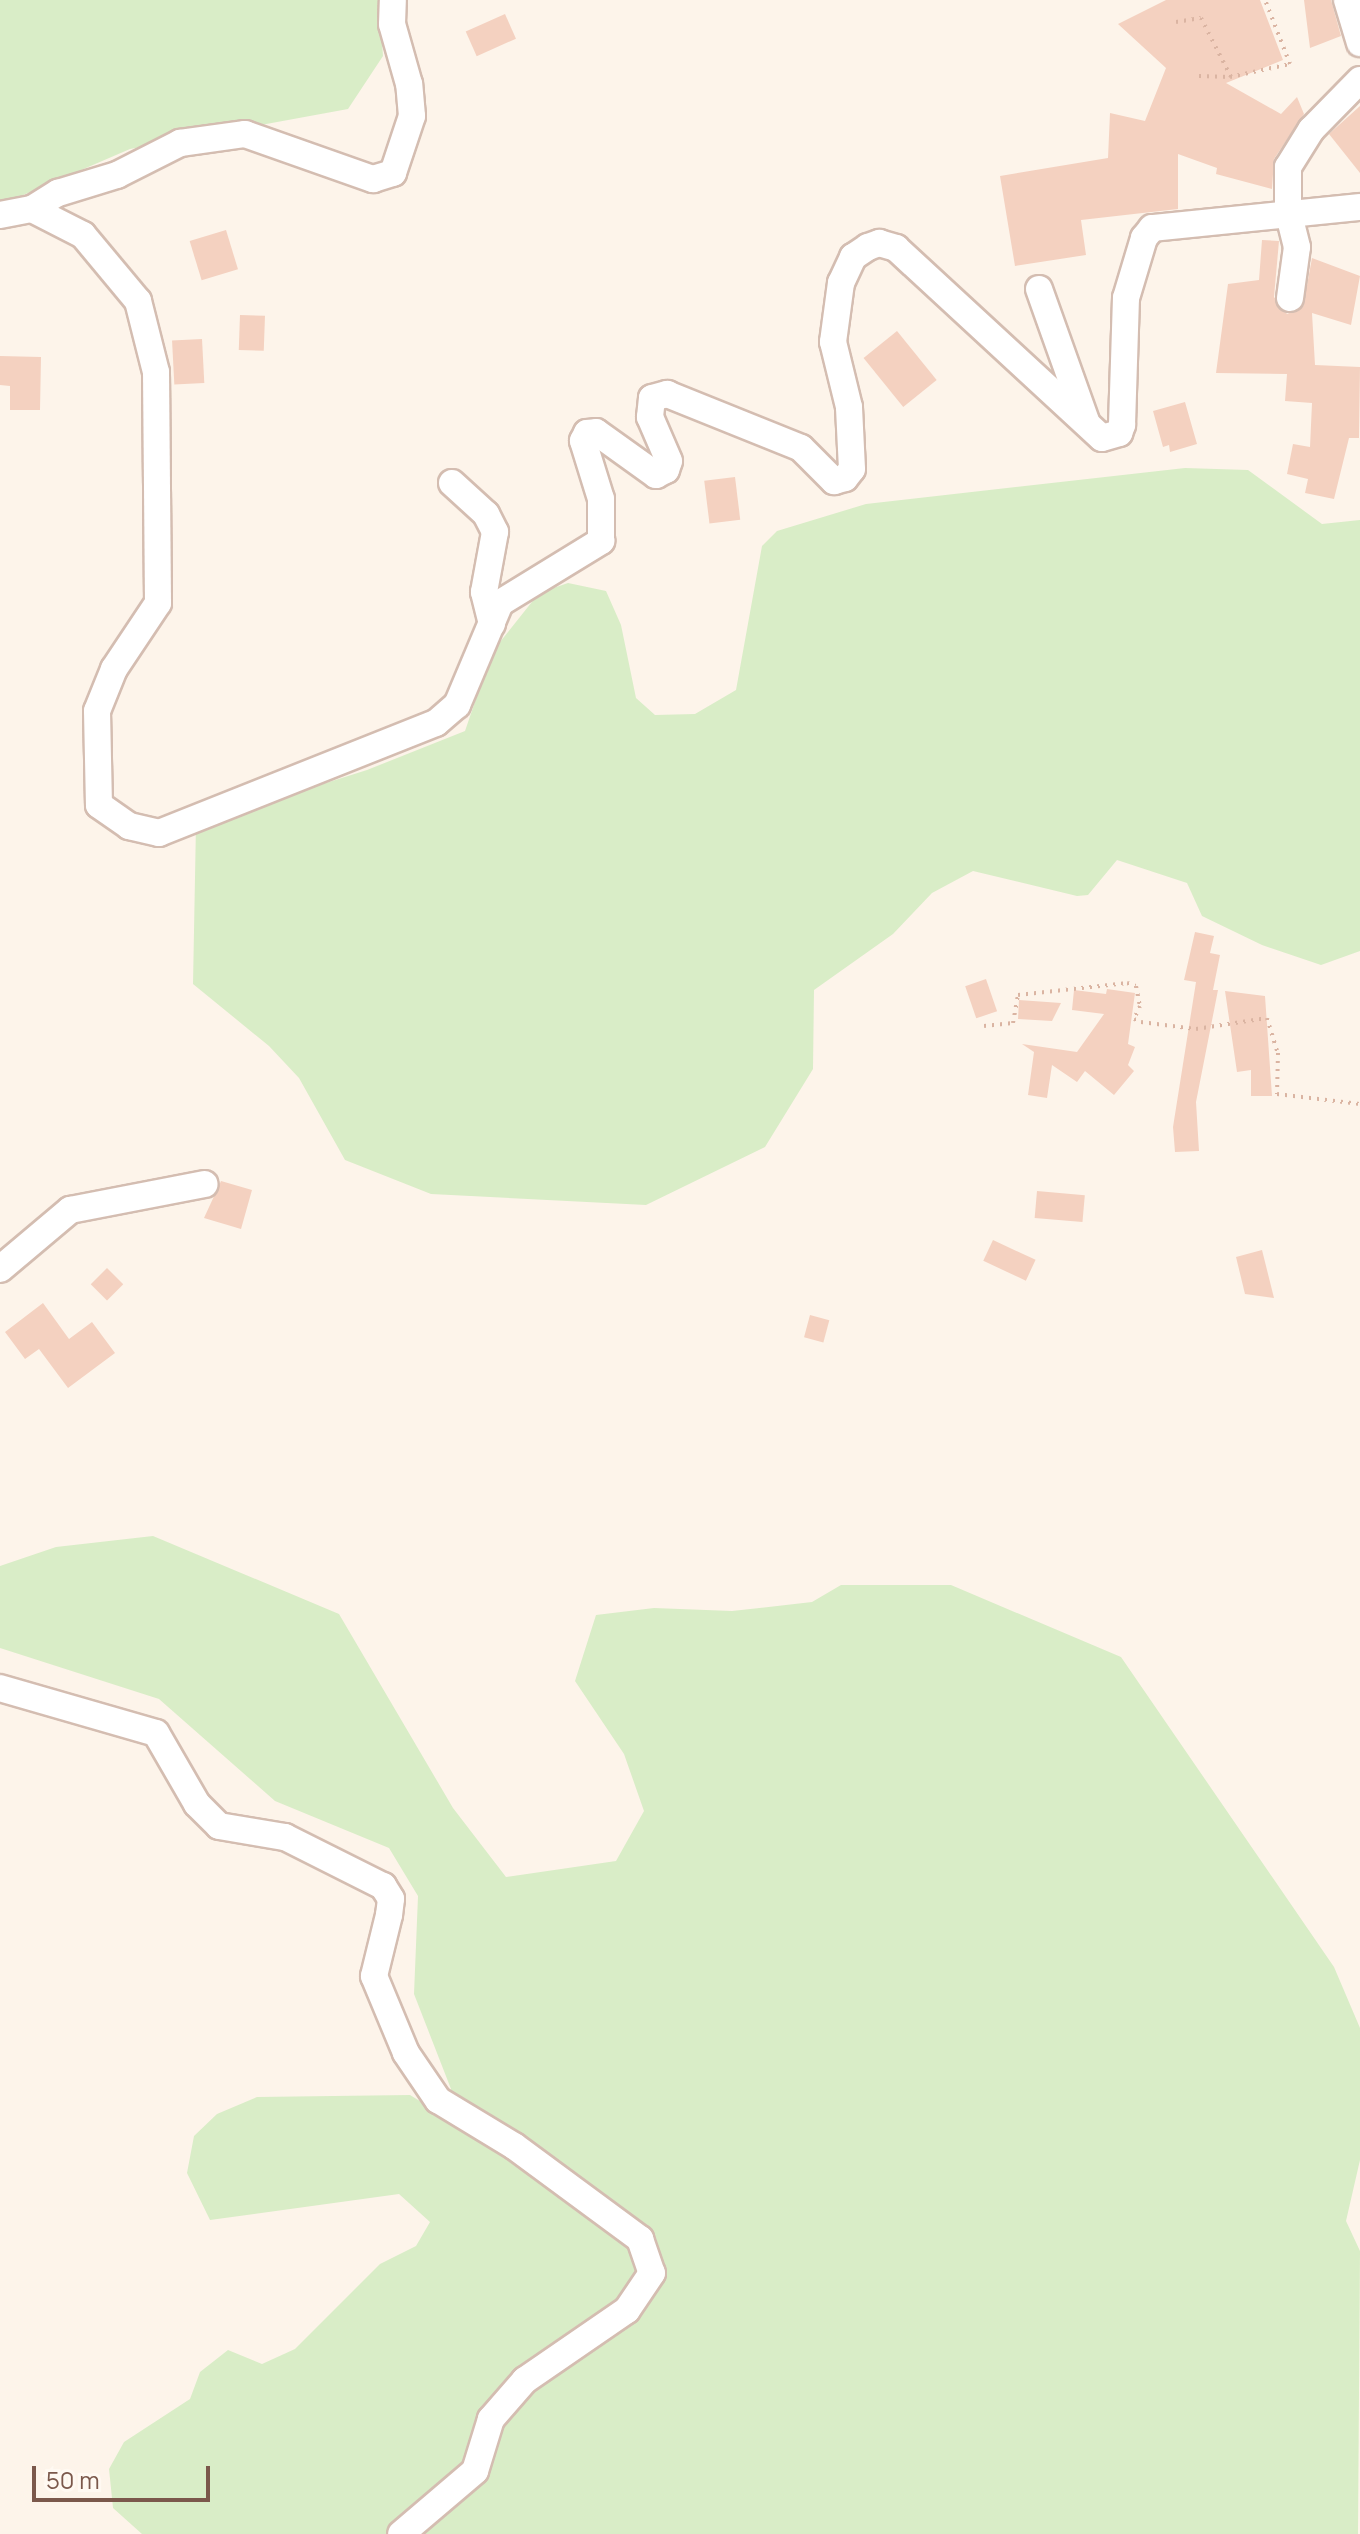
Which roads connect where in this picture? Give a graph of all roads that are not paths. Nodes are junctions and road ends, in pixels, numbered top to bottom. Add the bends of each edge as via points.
1 (393, 0) edge
2 (1347, 0) edge
3 (1360, 43) edge
4 (1360, 80) edge
5 (1360, 207) edge
6 (32, 209) junction
7 (1288, 212) junction
8 (0, 215) edge
9 (1039, 289) dead end
10 (1290, 298) dead end
11 (1087, 424) junction
12 (452, 483) dead end
13 (492, 624) junction
14 (205, 1184) dead end
15 (0, 1269) edge
16 (0, 1688) edge
17 (401, 2534) edge

1 - 6 street via 392,24 412,116 393,173 373,179 245,134 180,143 117,175 58,193
2 - 3 street
4 - 7 street via 1311,130 1292,158
5 - 7 street
6 - 8 street
6 - 13 street via 83,235 138,301 156,372 158,603 114,669 97,711 99,805 129,826 159,833 436,723 457,705
7 - 10 street via 1297,247
7 - 11 street via 1152,228 1144,238 1126,298 1122,425 1119,433 1102,438
9 - 11 street
11 - 13 street via 896,248 879,243 853,257 841,283 833,342 849,407 852,469 845,478 834,481 801,448 667,394 652,398 650,417 669,461 666,470 656,475 596,432 587,433 583,441 601,499 601,541 527,582 500,603
12 - 13 street via 486,514 495,532 484,592
14 - 15 street via 70,1210
16 - 17 street via 156,1733 197,1804 219,1826 285,1837 383,1886 391,1899 374,1976 406,2053 438,2100 514,2146 640,2239 652,2273 627,2310 525,2380 491,2419 475,2471

